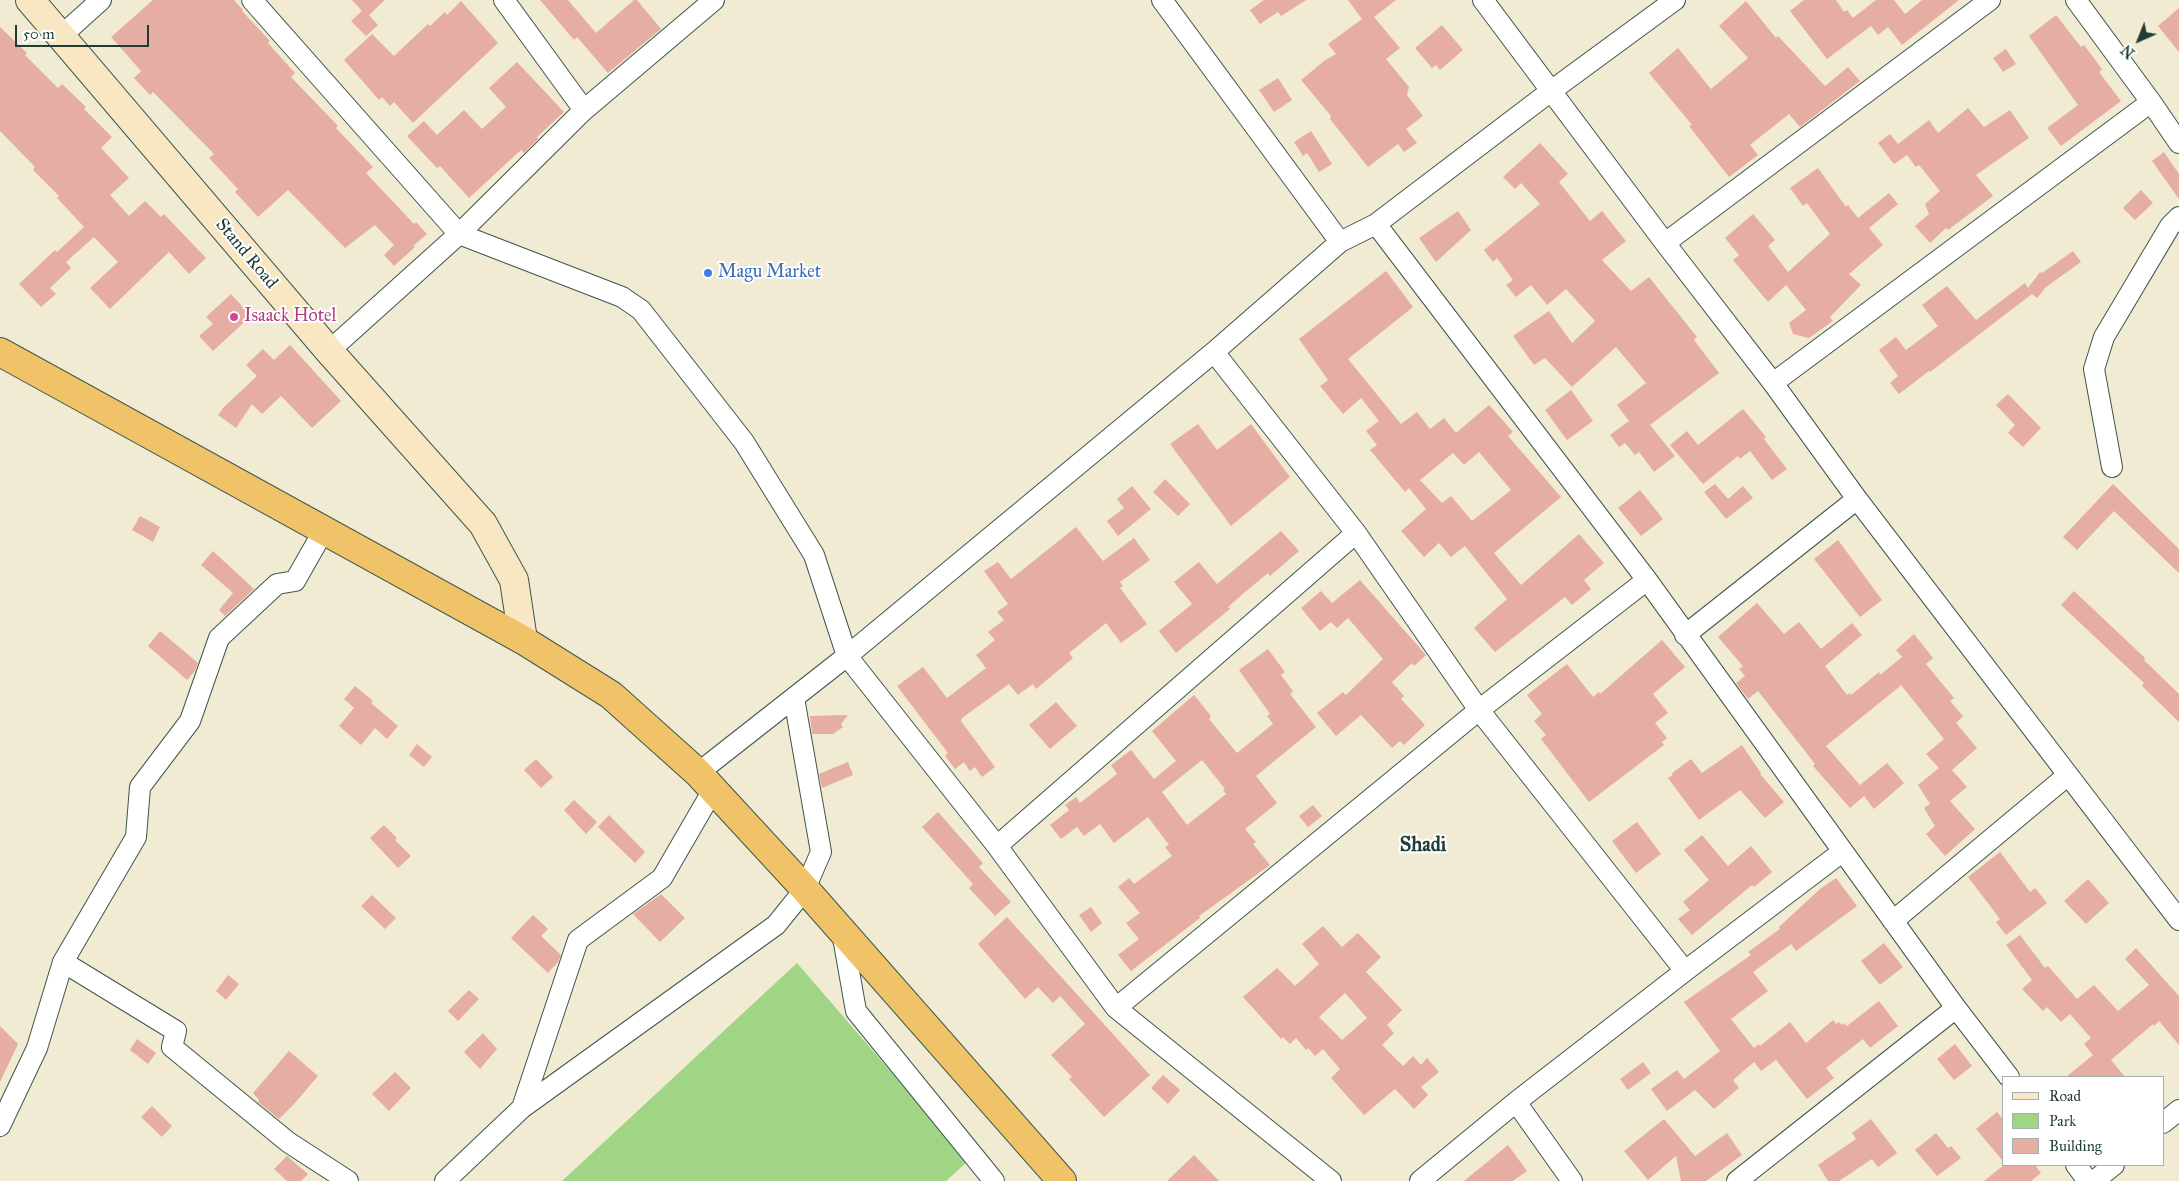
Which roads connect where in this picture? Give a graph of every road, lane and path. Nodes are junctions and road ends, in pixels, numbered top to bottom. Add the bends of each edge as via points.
1 (30, 0) edge
2 (101, 0) edge
3 (252, 0) edge
4 (504, 0) edge
5 (714, 0) edge
6 (1162, 0) edge
7 (1483, 0) edge
8 (1675, 0) edge
9 (1990, 0) edge
10 (2076, 0) edge
11 (61, 36) junction
12 (1551, 91) junction
13 (2151, 102) junction
14 (584, 110) junction
15 (2179, 143) edge
16 (2179, 217) edge
17 (1376, 224) junction
18 (459, 234) junction
19 (1340, 242) junction
20 (1664, 243) junction
21 (329, 351) junction
22 (0, 352) edge
23 (1214, 352) junction
24 (1773, 383) junction
25 (2112, 467) dead end
26 (1857, 499) junction
27 (324, 530) junction
28 (1356, 533) junction
29 (1647, 580) junction
30 (1685, 635) junction
31 (523, 640) junction
32 (847, 656) junction
33 (794, 698) junction
34 (1479, 710) junction
35 (2068, 775) junction
36 (706, 782) junction
37 (997, 846) junction
38 (1842, 852) junction
39 (804, 889) junction
40 (2179, 920) edge
41 (1893, 921) junction
42 (842, 932) junction
43 (63, 962) junction
44 (1685, 971) junction
45 (1116, 1008) junction
46 (1956, 1008) junction
47 (2008, 1076) edge
48 (1516, 1102) junction
49 (522, 1108) junction
50 (2179, 1110) edge
51 (2164, 1123) edge
52 (0, 1126) edge
53 (2077, 1166) edge
54 (2113, 1166) edge
55 (348, 1181) edge
56 (445, 1181) edge
57 (994, 1181) edge
58 (1062, 1181) edge
59 (1331, 1181) edge
60 (1420, 1181) edge
61 (1572, 1181) edge
62 (1737, 1181) edge
63 (2088, 1181) edge
64 (2094, 1181) edge

1 - 11 main road, Stand Road
2 - 11 street
3 - 18 street
4 - 14 street
5 - 14 street
6 - 19 street
7 - 12 street
8 - 12 street
9 - 20 street
10 - 13 street
11 - 21 main road, Stand Road
12 - 17 street
12 - 20 street
13 - 15 street
13 - 24 street
14 - 18 street
16 - 25 street via 2170,226 2104,337 2094,369
17 - 19 street
17 - 29 street
18 - 21 street
18 - 32 street via 622,298 642,310 744,442 814,555
19 - 23 street
20 - 24 street
21 - 31 main road, Stand Road via 482,524 514,580
22 - 27 highway
23 - 28 street
23 - 32 street
24 - 26 street
26 - 30 street
26 - 35 street
27 - 31 highway
27 - 43 street via 295,582 277,584 219,638 190,721 140,786 136,837
28 - 34 street
28 - 37 street
29 - 30 street
29 - 34 street
30 - 38 street
31 - 36 highway via 612,695
32 - 33 street
32 - 37 street
33 - 36 street
33 - 39 street via 821,852
34 - 44 street
34 - 45 street
35 - 40 street
35 - 41 street
36 - 39 highway
36 - 49 street via 662,878 578,940
37 - 45 street
38 - 41 street
38 - 44 street
39 - 42 highway
39 - 49 street via 776,925
41 - 46 street
42 - 57 street via 856,1011
42 - 58 highway
43 - 52 street via 37,1048
43 - 55 street via 176,1030 172,1047 288,1142
44 - 48 street
45 - 59 street
46 - 47 street
46 - 62 street
48 - 60 street
48 - 61 street
49 - 56 street
50 - 51 street
53 - 63 street
54 - 64 street

